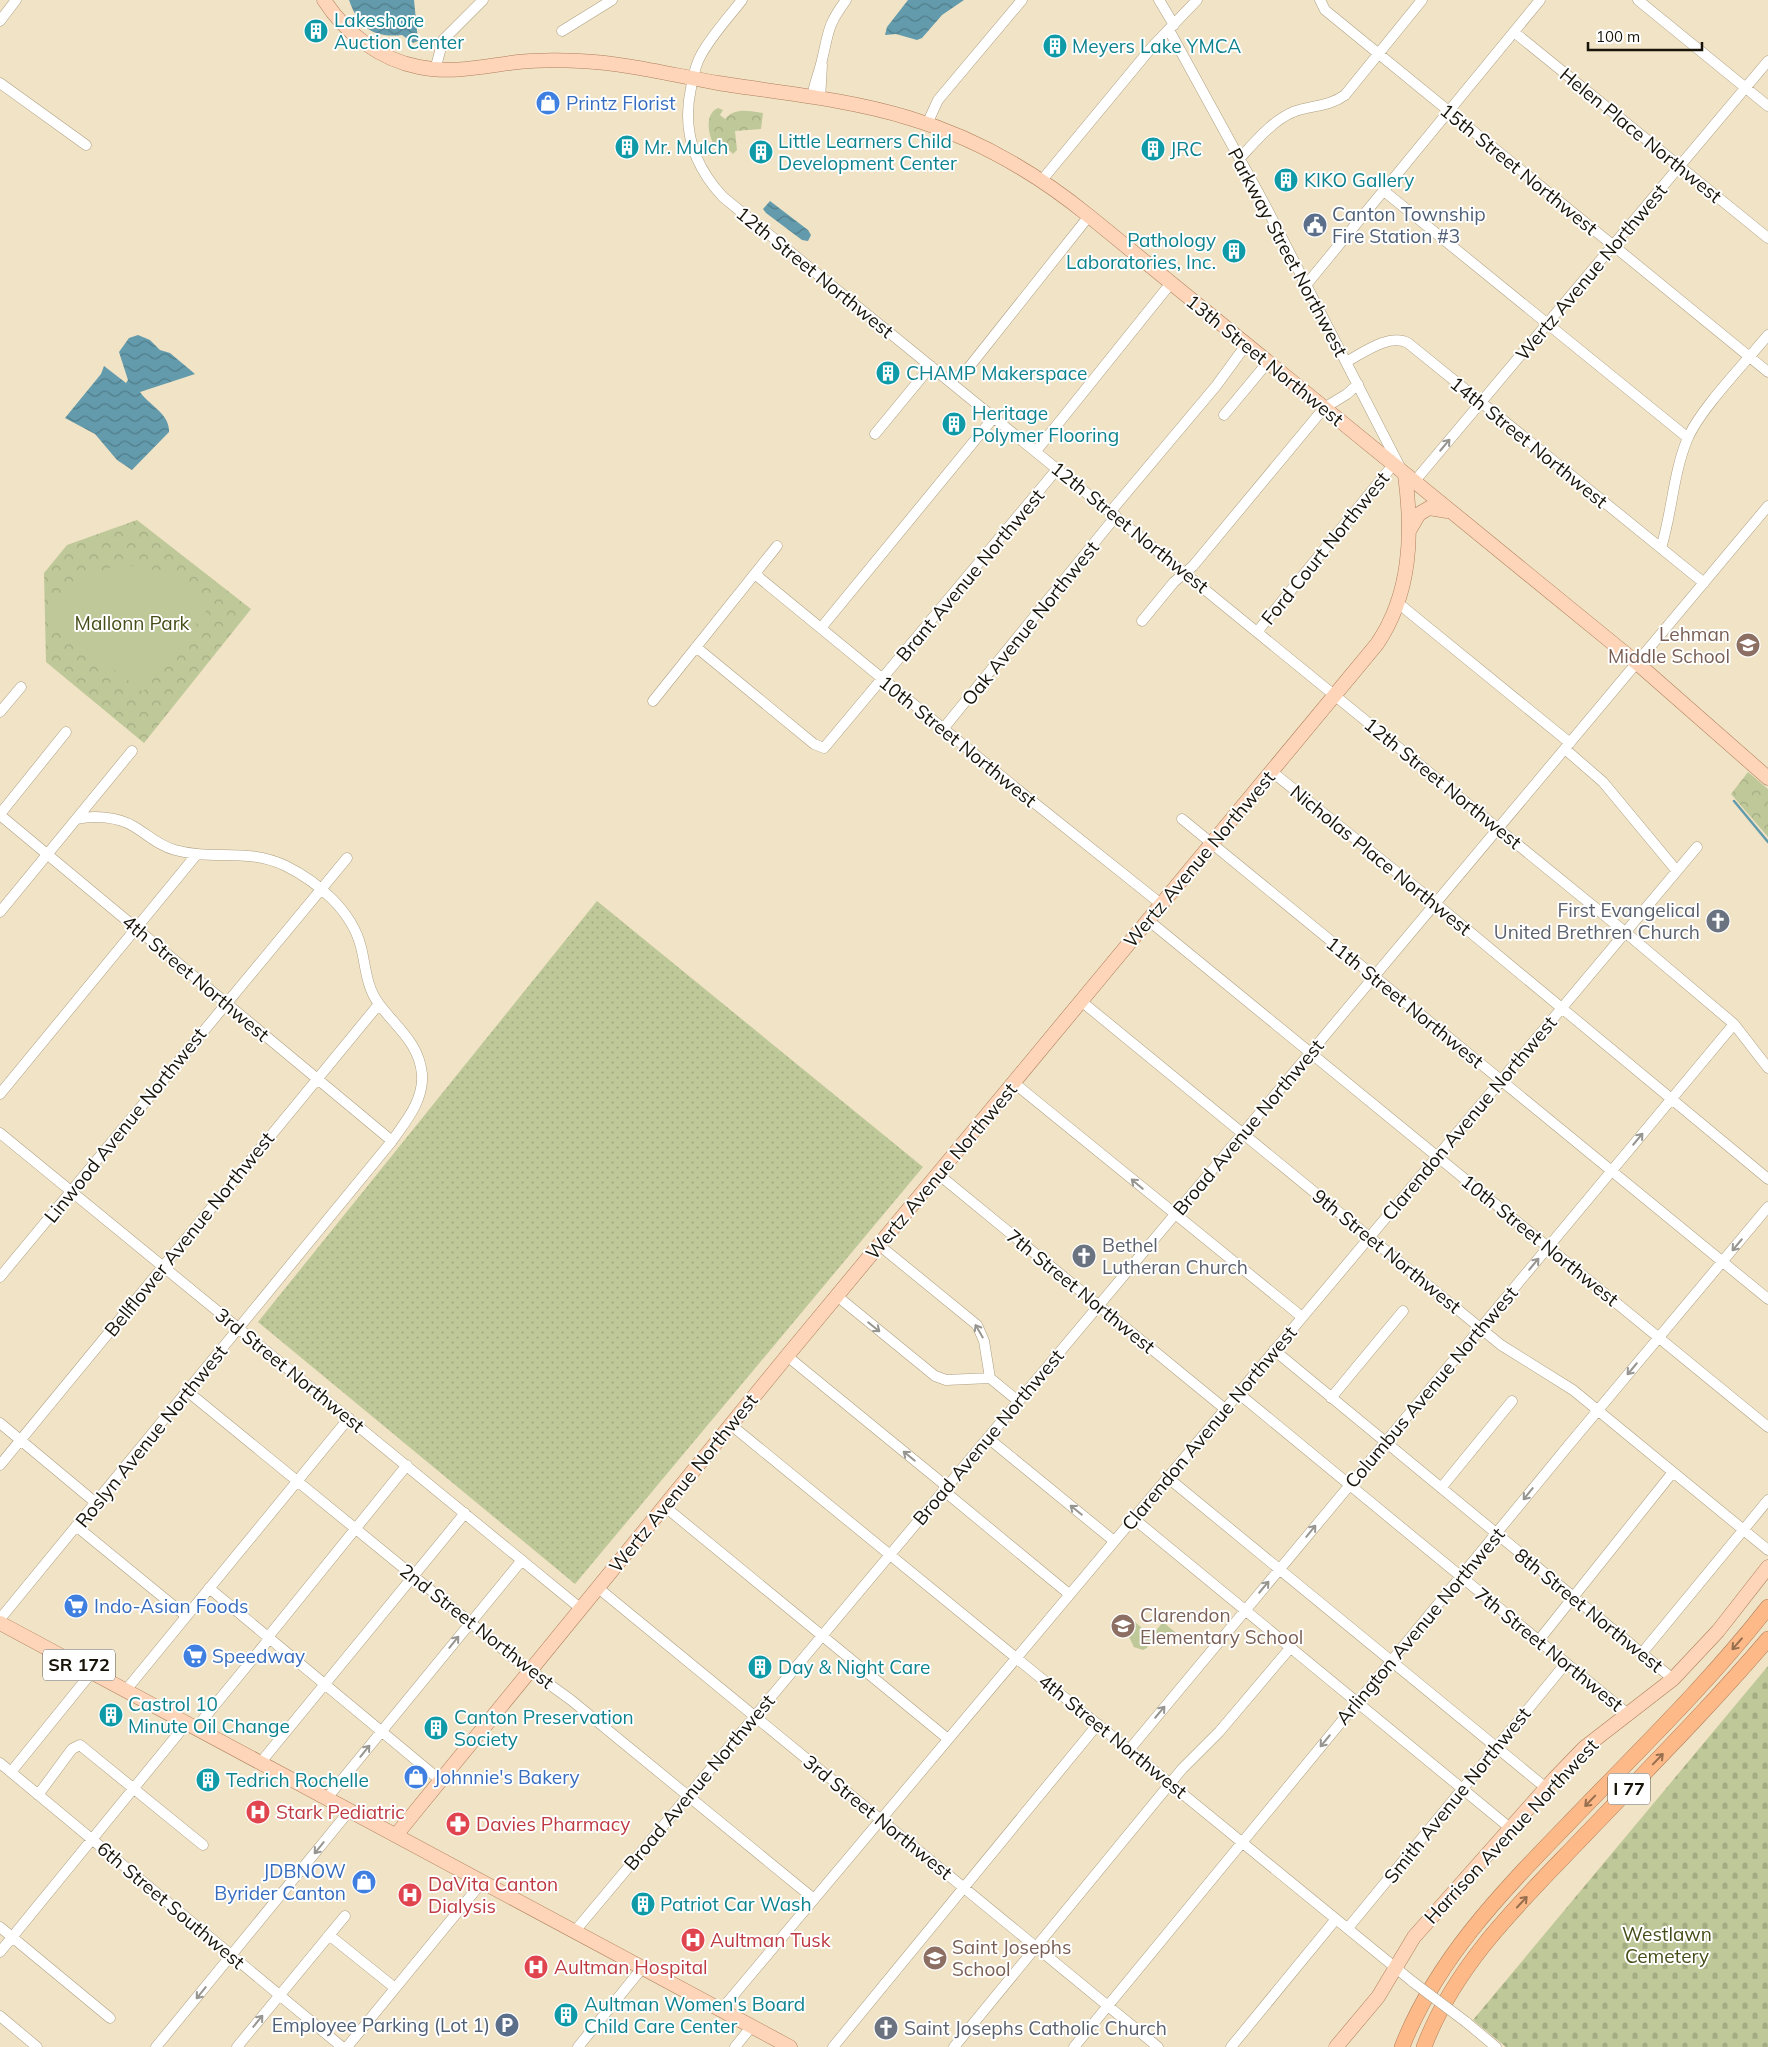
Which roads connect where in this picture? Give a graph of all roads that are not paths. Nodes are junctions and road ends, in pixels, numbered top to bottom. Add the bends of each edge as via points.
1 (16, 0) edge
2 (324, 0) edge
3 (483, 0) edge
4 (612, 0) edge
5 (742, 0) edge
6 (846, 0) edge
7 (1022, 0) edge
8 (1160, 0) edge
9 (1197, 0) edge
10 (1422, 0) edge
11 (1540, 0) edge
12 (1638, 0) edge
13 (1320, 1) edge
14 (0, 21) edge
15 (1172, 27) junction
16 (562, 30) dead end
17 (1514, 32) junction
18 (1378, 54) junction
19 (1768, 60) edge
20 (435, 70) junction
21 (692, 79) junction
22 (0, 83) edge
23 (1746, 87) junction
24 (816, 99) junction
25 (1768, 106) edge
26 (1449, 112) junction
27 (927, 124) junction
28 (86, 145) dead end
29 (1240, 158) junction
30 (1679, 166) junction
31 (1042, 180) junction
32 (1384, 191) junction
33 (1089, 216) junction
34 (1768, 238) edge
35 (1613, 245) junction
36 (1171, 283) junction
37 (1306, 285) junction
38 (1547, 324) junction
39 (1768, 335) edge
40 (1246, 345) junction
41 (1750, 357) junction
42 (1268, 362) junction
43 (1346, 362) junction
44 (931, 366) junction
45 (1768, 372) edge
46 (949, 381) junction
47 (1358, 384) junction
48 (1481, 403) junction
49 (1324, 408) junction
50 (1224, 415) dead end
51 (994, 418) junction
52 (875, 434) dead end
53 (1688, 438) junction
54 (1036, 451) junction
55 (1392, 465) junction
56 (1058, 468) junction
57 (1409, 479) junction
58 (1768, 506) edge
59 (1451, 512) junction
60 (1114, 514) junction
61 (1409, 532) junction
62 (778, 546) dead end
63 (1660, 548) junction
64 (1184, 572) junction
65 (756, 575) junction
66 (1704, 582) junction
67 (1398, 603) junction
68 (1142, 621) dead end
69 (820, 628) junction
70 (1257, 632) junction
71 (696, 648) junction
72 (1637, 663) junction
73 (883, 680) junction
74 (21, 687) dead end
75 (1335, 695) junction
76 (653, 701) dead end
77 (0, 712) edge
78 (943, 729) junction
79 (66, 732) dead end
80 (1567, 746) junction
81 (132, 751) dead end
82 (1271, 772) junction
83 (1768, 778) edge
84 (0, 815) edge
85 (1182, 818) dead end
86 (77, 819) junction
87 (1498, 828) junction
88 (1211, 844) junction
89 (1696, 847) dead end
90 (197, 854) junction
91 (47, 855) junction
92 (347, 858) dead end
93 (1676, 870) junction
94 (320, 889) junction
95 (1161, 904) junction
96 (1435, 904) junction
97 (0, 912) edge
98 (1148, 920) junction
99 (136, 929) junction
100 (1625, 932) junction
101 (1374, 976) junction
102 (1081, 1001) junction
103 (225, 1003) junction
104 (379, 1004) junction
105 (1560, 1008) junction
106 (1734, 1024) junction
107 (1310, 1052) junction
108 (1768, 1068) edge
109 (317, 1078) junction
110 (1501, 1079) junction
111 (1014, 1083) junction
112 (0, 1094) edge
113 (1672, 1099) junction
114 (0, 1133) edge
115 (1242, 1134) junction
116 (392, 1141) junction
117 (1437, 1155) junction
118 (1612, 1171) junction
119 (938, 1174) junction
120 (1768, 1179) edge
121 (71, 1191) junction
122 (1768, 1207) edge
123 (1174, 1215) junction
124 (1369, 1236) junction
125 (880, 1245) junction
126 (1548, 1247) junction
127 (1722, 1261) junction
128 (162, 1267) junction
129 (0, 1277) edge
130 (837, 1296) junction
131 (1768, 1298) edge
132 (1099, 1305) junction
133 (1403, 1311) dead end
134 (1302, 1317) junction
135 (239, 1328) junction
136 (1481, 1328) junction
137 (1659, 1337) junction
138 (1274, 1350) junction
139 (787, 1356) junction
140 (990, 1378) junction
141 (187, 1391) junction
142 (1238, 1393) junction
143 (1331, 1398) junction
144 (1018, 1401) junction
145 (1512, 1401) dead end
146 (1225, 1409) junction
147 (1598, 1410) junction
148 (349, 1418) junction
149 (0, 1424) edge
150 (730, 1425) junction
151 (1768, 1427) edge
152 (988, 1438) junction
153 (20, 1440) junction
154 (1385, 1442) junction
155 (0, 1465) edge
156 (407, 1465) junction
157 (1673, 1472) junction
158 (1167, 1477) junction
159 (298, 1481) junction
160 (1349, 1484) junction
161 (945, 1488) junction
162 (1440, 1488) junction
163 (1768, 1500) edge
164 (96, 1503) junction
165 (664, 1506) junction
166 (465, 1513) junction
167 (1133, 1518) junction
168 (76, 1526) junction
169 (356, 1528) junction
170 (1743, 1530) junction
171 (1496, 1534) junction
172 (1114, 1541) junction
173 (1768, 1550) edge
174 (890, 1555) junction
175 (522, 1560) junction
176 (1768, 1567) edge
177 (1280, 1569) junction
178 (413, 1576) junction
179 (1461, 1577) junction
180 (597, 1587) junction
181 (209, 1588) junction
182 (1069, 1594) junction
183 (1573, 1597) junction
184 (1768, 1607) edge
185 (580, 1608) junction
186 (1245, 1609) junction
187 (186, 1616) junction
188 (0, 1619) edge
189 (0, 1623) edge
190 (471, 1623) junction
191 (822, 1636) junction
192 (268, 1638) junction
193 (1768, 1639) edge
194 (1539, 1640) junction
195 (1291, 1647) junction
196 (1642, 1653) junction
197 (1016, 1657) junction
198 (1391, 1661) junction
199 (1566, 1663) junction
200 (530, 1670) junction
201 (92, 1672) junction
202 (1673, 1679) junction
203 (324, 1685) junction
204 (126, 1690) junction
205 (1357, 1702) junction
206 (1628, 1714) junction
207 (754, 1716) junction
208 (1098, 1724) junction
209 (192, 1726) junction
210 (381, 1732) junction
211 (948, 1739) junction
212 (1496, 1746) junction
213 (1129, 1750) junction
214 (261, 1762) junction
215 (0, 1763) edge
216 (11, 1772) junction
217 (440, 1780) junction
218 (1170, 1783) junction
219 (1461, 1788) junction
220 (1546, 1788) junction
221 (134, 1789) junction
222 (38, 1794) junction
223 (687, 1795) junction
224 (327, 1798) junction
225 (350, 1810) junction
226 (880, 1819) junction
227 (1510, 1828) junction
228 (396, 1835) junction
229 (92, 1840) junction
230 (1242, 1842) junction
231 (203, 1845) dead end
232 (1522, 1870) junction
233 (483, 1881) junction
234 (964, 1888) junction
235 (814, 1899) junction
236 (345, 1916) dead end
237 (1336, 1919) junction
238 (0, 1927) edge
239 (1348, 1928) junction
240 (575, 1931) junction
241 (329, 1935) junction
242 (12, 1937) junction
243 (1489, 1938) junction
244 (1036, 1946) junction
245 (0, 1952) edge
246 (232, 1955) junction
247 (643, 1967) junction
248 (1396, 1967) junction
249 (395, 1988) junction
250 (280, 1995) junction
251 (1108, 2006) junction
252 (721, 2010) junction
253 (0, 2016) edge
254 (110, 2018) dead end
255 (752, 2026) junction
256 (37, 2047) edge
257 (156, 2047) edge
258 (237, 2047) edge
259 (342, 2047) edge
260 (346, 2047) edge
261 (578, 2047) edge
262 (735, 2047) edge
263 (790, 2047) edge
264 (833, 2047) edge
265 (954, 2047) edge
266 (1074, 2047) edge
267 (1158, 2047) edge
268 (1231, 2047) edge
269 (1336, 2047) edge
270 (1391, 2047) edge
271 (1402, 2047) edge
272 (1424, 2047) edge
273 (1434, 2047) edge
274 (1496, 2047) edge

1 - 14 street
2 - 20 main road via 340,21 371,47 408,64
3 - 20 street via 443,40
4 - 16 street
5 - 21 street, 12th Street Northwest via 704,51
6 - 24 street via 828,27 815,77
7 - 27 street via 938,100
8 - 15 street, Parkway Street Northwest
9 - 15 street
10 - 18 street
11 - 17 street
12 - 23 street
13 - 18 street, 15th Street Northwest via 1324,10
15 - 29 street, Parkway Street Northwest
15 - 31 street
17 - 26 street
17 - 30 street, Helen Place Northwest
18 - 26 street, 15th Street Northwest
18 - 29 street via 1338,101 1298,110 1284,117
19 - 23 street, Wertz Avenue Northwest
20 - 21 main road via 560,60 606,63
21 - 24 main road, 13th Street Northwest
21 - 44 street, 12th Street Northwest via 687,106 689,136 696,159 715,188
22 - 28 street
23 - 25 street
23 - 30 street, Wertz Avenue Northwest
24 - 27 main road, 13th Street Northwest
26 - 32 street
26 - 35 street, 15th Street Northwest
27 - 31 main road, 13th Street Northwest via 986,148
29 - 37 street, Parkway Street Northwest
30 - 34 street, Helen Place Northwest
30 - 35 street, Wertz Avenue Northwest
31 - 33 main road, 13th Street Northwest
32 - 37 street
32 - 38 street
33 - 36 main road, 13th Street Northwest
33 - 46 street via 966,371
35 - 38 street, Wertz Avenue Northwest
35 - 41 street, 15th Street Northwest
36 - 40 main road, 13th Street Northwest
36 - 54 street
37 - 43 street, Parkway Street Northwest
38 - 48 street, Wertz Avenue Northwest
38 - 53 street
39 - 41 street
40 - 42 main road, 13th Street Northwest
40 - 60 street, Oak Avenue Northwest
41 - 45 street, 15th Street Northwest
41 - 53 street via 1706,410
42 - 49 main road, 13th Street Northwest
42 - 50 street
43 - 47 street, Parkway Street Northwest
43 - 48 street, 14th Street Northwest via 1388,341 1404,341
44 - 46 street, 12th Street Northwest
44 - 52 street
46 - 51 street, 12th Street Northwest
47 - 49 street
47 - 57 street, Parkway Street Northwest
57 -> 48 street, Wertz Avenue Northwest
48 - 63 street, 14th Street Northwest
49 - 55 main road, 13th Street Northwest
49 - 64 street via 1193,566
51 - 54 street, 12th Street Northwest
51 - 69 street
53 - 63 street
54 - 56 street, 12th Street Northwest
55 - 57 main road, 13th Street Northwest
55 - 70 street, Ford Court Northwest
56 - 60 street, 12th Street Northwest
56 - 73 street, Brant Avenue Northwest
57 - 59 main road, 13th Street Northwest
57 - 61 main road, Wertz Avenue Northwest
58 - 66 street, Broad Avenue Northwest
59 - 61 main road via 1429,508 1419,514
59 - 72 main road, 13th Street Northwest
60 - 64 street, 12th Street Northwest
60 - 78 street, Oak Avenue Northwest
61 - 67 main road, Wertz Avenue Northwest via 1406,574
62 - 65 street
63 - 66 street, 14th Street Northwest
64 - 68 street
64 - 70 street, 12th Street Northwest
65 - 69 street, 10th Street Northwest
65 - 71 street
66 - 72 street, Broad Avenue Northwest
67 - 75 main road, Wertz Avenue Northwest via 1377,644
67 - 80 street
69 - 73 street, 10th Street Northwest
70 - 75 street, 12th Street Northwest
71 - 73 street, Brant Avenue Northwest via 823,748
71 - 76 street
72 - 80 street, Broad Avenue Northwest
72 - 83 main road, 13th Street Northwest
73 - 78 street, 10th Street Northwest
74 - 77 street
75 - 82 main road, Wertz Avenue Northwest
75 - 87 street, 12th Street Northwest
78 - 95 street, 10th Street Northwest
79 - 84 street
80 - 87 street, Broad Avenue Northwest
80 - 93 street via 1603,782
81 - 86 street
82 - 88 main road, Wertz Avenue Northwest
82 - 96 street, Nicholas Place Northwest
84 - 91 street, 4th Street Northwest
85 - 88 street, 11th Street Northwest
86 - 90 street via 98,817 123,821 160,844
86 - 91 street
87 - 96 street, Broad Avenue Northwest
87 - 100 street, 12th Street Northwest
88 - 95 main road, Wertz Avenue Northwest
88 - 101 street, 11th Street Northwest
89 - 93 street, Clarendon Avenue Northwest
90 - 94 street via 244,854 267,858
90 - 99 street
91 - 97 street
91 - 99 street, 4th Street Northwest
92 - 94 street, Linwood Avenue Northwest
93 - 100 street, Clarendon Avenue Northwest
94 - 103 street, Linwood Avenue Northwest
94 - 104 street via 343,910 354,926 367,977
95 - 98 main road, Wertz Avenue Northwest
96 - 101 street, Broad Avenue Northwest
96 - 105 street, Nicholas Place Northwest
98 - 102 main road, Wertz Avenue Northwest
98 - 107 street, 10th Street Northwest
99 - 103 street, 4th Street Northwest
99 - 112 street
100 - 105 street, Clarendon Avenue Northwest
100 - 106 street, 12th Street Northwest
101 - 107 street, Broad Avenue Northwest
101 - 110 street, 11th Street Northwest
102 - 111 main road, Wertz Avenue Northwest
102 - 115 street, 9th Street Northwest
103 - 109 street, 4th Street Northwest
103 - 121 street, Linwood Avenue Northwest
104 - 109 street, Bellflower Avenue Northwest
104 - 116 street, Roslyn Avenue Northwest via 413,1045 420,1061 422,1084 415,1107
105 - 110 street, Clarendon Avenue Northwest
105 - 113 street, Nicholas Place Northwest
106 - 108 street, 12th Street Northwest
106 - 113 street, Columbus Avenue Northwest
107 - 115 street, Broad Avenue Northwest
107 - 117 street, 10th Street Northwest
109 - 116 street, 4th Street Northwest
109 - 128 street, Bellflower Avenue Northwest
110 - 117 street, Clarendon Avenue Northwest
110 - 118 street, 11th Street Northwest
111 - 119 main road, Wertz Avenue Northwest
123 -> 111 street
118 -> 113 street, Columbus Avenue Northwest
113 - 120 street, Nicholas Place Northwest
114 - 121 street, 3rd Street Northwest
115 - 123 street, Broad Avenue Northwest
115 - 124 street, 9th Street Northwest
116 - 135 street, Roslyn Avenue Northwest
117 - 124 street, Clarendon Avenue Northwest
117 - 126 street, 10th Street Northwest
118 - 126 street, Columbus Avenue Northwest
118 - 127 street, 11th Street Northwest
119 - 125 main road, Wertz Avenue Northwest
119 - 132 street, 7th Street Northwest
121 - 128 street, 3rd Street Northwest
121 - 129 street, Linwood Avenue Northwest
122 -> 127 street, Arlington Avenue Northwest
123 - 132 street, Broad Avenue Northwest
123 - 134 street
124 - 134 street, Clarendon Avenue Northwest
124 - 136 street, 9th Street Northwest
125 - 130 main road, Wertz Avenue Northwest
140 -> 125 street via 984,1342 977,1326
136 -> 126 street, Columbus Avenue Northwest
126 - 137 street, 10th Street Northwest
127 - 131 street, 11th Street Northwest
127 - 137 street, Arlington Avenue Northwest
128 - 135 street, 3rd Street Northwest
128 - 153 street, Bellflower Avenue Northwest
130 - 139 main road, Wertz Avenue Northwest
130 -> 140 street via 935,1376 946,1380
132 - 144 street, Broad Avenue Northwest
132 - 146 street, 7th Street Northwest
133 - 143 street
134 - 138 street, Clarendon Avenue Northwest
135 - 141 street, Roslyn Avenue Northwest
135 - 148 street, 3rd Street Northwest
136 - 147 street, 9th Street Northwest via 1508,1350 1573,1390
136 - 154 street, Columbus Avenue Northwest
137 -> 147 street, Arlington Avenue Northwest
137 - 151 street, 10th Street Northwest
138 - 142 street, Clarendon Avenue Northwest
138 - 143 street, 8th Street Northwest
139 - 150 main road, Wertz Avenue Northwest
161 -> 139 street
140 - 144 street
141 - 159 street, 2nd Street Northwest
141 - 164 street, Roslyn Avenue Northwest
142 - 146 street, Clarendon Avenue Northwest
142 - 160 street, 7th Street Northwest
143 - 154 street, 8th Street Northwest
144 - 152 street, Broad Avenue Northwest
145 - 162 street
146 - 158 street, Clarendon Avenue Northwest
147 - 157 street, 9th Street Northwest
147 -> 171 street, Arlington Avenue Northwest
148 - 156 street, 3rd Street Northwest
148 - 159 street
149 - 153 street
150 - 165 main road, Wertz Avenue Northwest
150 - 174 street, 4th Street Northwest
152 - 161 street, Broad Avenue Northwest
172 -> 152 street
153 - 155 street, Bellflower Avenue Northwest
153 - 164 street
154 - 160 street, Columbus Avenue Northwest
154 - 162 street, 8th Street Northwest
156 - 166 street, 3rd Street Northwest
156 - 169 street
157 - 170 street, 9th Street Northwest
157 - 183 street
158 - 167 street, Clarendon Avenue Northwest
158 - 177 street
159 - 169 street, 2nd Street Northwest
159 - 181 street
177 -> 160 street, Columbus Avenue Northwest
160 - 179 street, 7th Street Northwest
161 - 174 street, Broad Avenue Northwest
161 - 182 street
162 - 171 street, 8th Street Northwest
163 - 170 street
164 - 168 street, Roslyn Avenue Northwest
165 - 180 main road, Wertz Avenue Northwest
165 - 191 street
166 - 175 street, 3rd Street Northwest
166 - 178 street
167 - 172 street, Clarendon Avenue Northwest
167 - 186 street
168 - 187 street
168 - 188 street, Roslyn Avenue Northwest
169 - 178 street, 2nd Street Northwest
169 - 192 street
170 - 173 street, 9th Street Northwest
170 - 196 street
171 - 179 street, Arlington Avenue Northwest
171 - 183 street, 8th Street Northwest
172 - 182 street, Clarendon Avenue Northwest
174 - 191 street, Broad Avenue Northwest
174 - 197 street, 4th Street Northwest
175 - 185 street, 3rd Street Northwest
175 - 190 street
176 - 202 main road, Harrison Avenue Northwest via 1718,1631
186 -> 177 street, Columbus Avenue Northwest
177 - 198 street
178 - 190 street, 2nd Street Northwest
178 - 203 street
179 - 194 street, 7th Street Northwest
179 - 198 street, Arlington Avenue Northwest
180 - 185 main road, Wertz Avenue Northwest
180 - 207 street, 3rd Street Northwest
181 - 187 street
181 - 192 street
182 - 197 street, Clarendon Avenue Northwest
183 - 194 street
183 - 196 street, 8th Street Northwest
184 -> 232 highway, I 77 via 1697,1689
185 - 200 main road, Wertz Avenue Northwest
186 - 195 street
213 -> 186 street, Columbus Avenue Northwest
187 - 204 street
189 - 201 main road, SR 172
190 - 200 street, 2nd Street Northwest
210 -> 190 street
191 - 207 street, Broad Avenue Northwest
191 - 211 street
192 - 203 street
192 - 209 street
243 -> 193 highway, I 77
194 - 199 street, 7th Street Northwest
195 - 205 street
195 - 218 street via 1219,1732
196 - 202 street, 8th Street Northwest
197 - 208 street, 4th Street Northwest
197 - 211 street, Clarendon Avenue Northwest
198 - 205 street, Arlington Avenue Northwest
198 - 212 street
199 - 206 street, 7th Street Northwest
199 - 212 street, Smith Avenue Northwest
200 - 217 main road, Wertz Avenue Northwest
200 - 223 street, 2nd Street Northwest
201 - 204 main road, SR 172
201 - 216 street
202 - 206 main road, Harrison Avenue Northwest
203 - 210 street
203 - 214 street
204 - 209 main road, SR 172
205 - 219 street
205 -> 230 street, Arlington Avenue Northwest
206 - 220 main road, Harrison Avenue Northwest via 1584,1748
207 - 223 street, Broad Avenue Northwest
207 - 226 street, 3rd Street Northwest
208 - 213 street, 4th Street Northwest
208 - 234 street
209 - 214 main road, SR 172
209 - 221 street
210 - 217 street
224 -> 210 street
211 - 226 street, Clarendon Avenue Northwest
212 - 219 street, Smith Avenue Northwest
212 - 220 street
213 - 218 street, 4th Street Northwest
214 - 224 main road, SR 172
215 - 216 street, 6th Street Southwest
216 - 222 street, 6th Street Southwest
217 - 228 main road, Wertz Avenue Northwest
218 - 230 street, 4th Street Northwest
218 - 244 street
219 - 227 street
219 - 239 street, Smith Avenue Northwest
220 - 227 main road, Harrison Avenue Northwest
221 - 222 street via 80,1745 72,1748
221 - 229 street
221 - 231 street
222 - 229 street, 6th Street Southwest
223 - 235 street, 2nd Street Northwest
223 - 240 street, Broad Avenue Northwest
224 - 225 main road, SR 172
225 - 228 main road, SR 172
225 -> 246 street
226 - 234 street, 3rd Street Northwest
226 - 235 street, Clarendon Avenue Northwest
227 - 248 main road, Harrison Avenue Northwest via 1414,1937
228 - 233 main road, SR 172
229 - 242 street
229 - 246 street, 6th Street Southwest
230 - 237 street, 4th Street Northwest
230 - 251 street, Arlington Avenue Northwest
232 - 270 highway via 1497,1886 1461,1928 1427,1978
232 - 271 highway, I 77 via 1450,1958 1430,1989
233 - 240 main road, SR 172
233 - 249 street
234 - 244 street, 3rd Street Northwest
234 - 264 street
235 - 252 street, Clarendon Avenue Northwest
236 - 241 street
237 - 239 street, 4th Street Northwest
237 - 268 street
238 - 242 street
239 - 248 street, 4th Street Northwest
240 - 247 main road, SR 172
241 - 249 street
241 - 250 street
242 - 245 street
242 - 254 street
243 - 272 highway, I 77 via 1448,1998
243 - 273 highway
244 - 251 street, 3rd Street Northwest
244 - 265 street
246 - 250 street, 6th Street Southwest
246 -> 257 street
247 - 252 main road, SR 172
247 - 261 street
248 - 269 main road, Harrison Avenue Northwest via 1374,2003
248 - 274 street, 4th Street Northwest, bridge
249 - 260 street
258 -> 250 street
250 - 259 street, 6th Street Southwest
251 - 266 street, Arlington Avenue Northwest
251 - 267 street, 3rd Street Northwest
252 - 255 main road, SR 172
253 - 256 street
255 - 262 street
255 - 263 main road, SR 172

